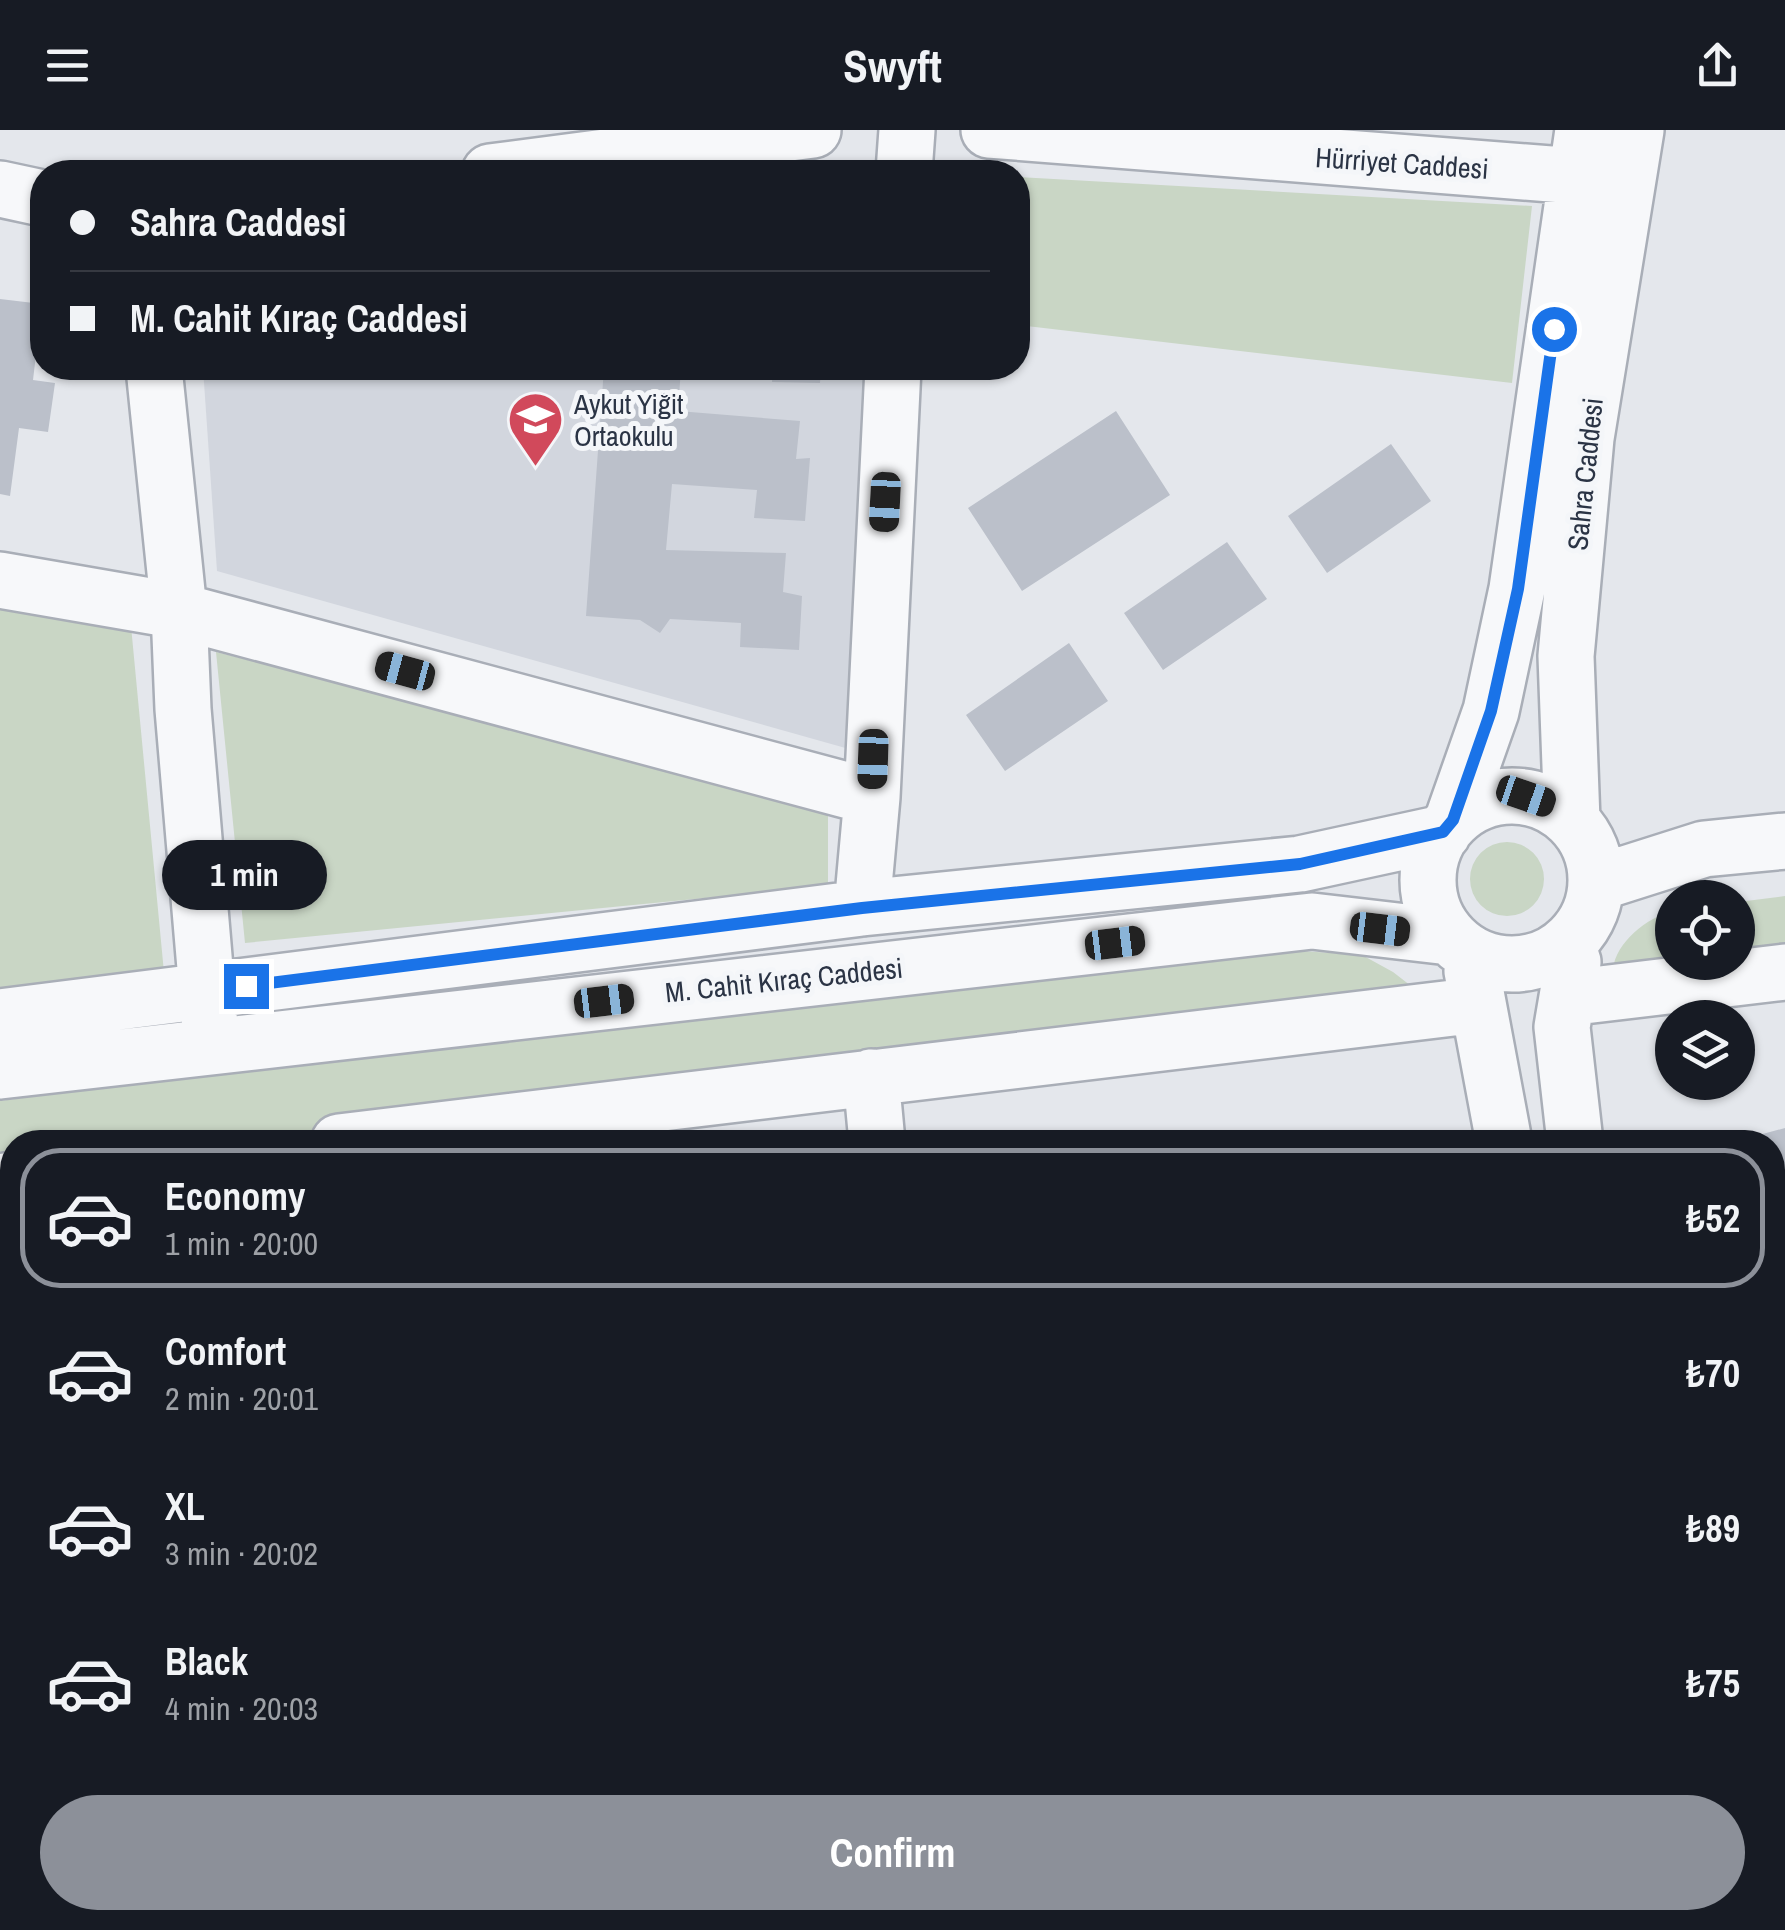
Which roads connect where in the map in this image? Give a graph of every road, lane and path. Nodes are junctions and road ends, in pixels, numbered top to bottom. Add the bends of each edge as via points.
1 (813, 130) edge
2 (907, 130) edge
3 (989, 130) edge
4 (673, 139) edge
5 (1262, 141) edge
6 (1606, 154) edge
7 (557, 160) edge
8 (905, 160) edge
9 (0, 189) edge
10 (30, 195) edge
11 (155, 380) edge
12 (892, 380) edge
13 (0, 580) edge
14 (179, 611) junction
15 (872, 796) junction
16 (1572, 820) junction
17 (1448, 826) junction
18 (1785, 841) edge
19 (862, 908) junction
20 (1587, 908) junction
21 (1465, 965) junction
22 (1785, 972) edge
23 (207, 991) junction
24 (1566, 998) junction
25 (0, 1017) edge
26 (212, 1045) junction
27 (0, 1071) edge
28 (871, 1077) junction
29 (437, 1130) edge
30 (877, 1130) edge
31 (1501, 1130) edge
32 (1574, 1130) edge

1 - 4 street
2 - 8 street
3 - 5 street, Hürriyet Caddesi
4 - 7 street
5 - 6 street, Hürriyet Caddesi
6 - 16 street, Sahra Caddesi via 1566,656
6 - 17 street, Sahra Caddesi via 1491,711
9 - 10 street
11 - 14 street
12 - 15 street
13 - 14 street
14 - 15 street
14 - 23 street
15 - 19 street
16 - 17 street via 1526,796 1500,796 1474,804
16 - 20 street via 1594,860
17 - 19 street via 1300,864
17 - 21 street via 1428,864 1428,890
18 - 20 street via 1704,850
19 - 23 street
20 - 21 street via 1550,954 1516,964
20 - 24 street
21 - 26 street, M. Cahit Kıraç Caddesi via 1312,921
21 - 28 street
21 - 31 street
22 - 24 street
23 - 25 street
23 - 26 street
24 - 32 street via 1562,1027
26 - 27 street, M. Cahit Kıraç Caddesi
28 - 29 street
28 - 30 street

